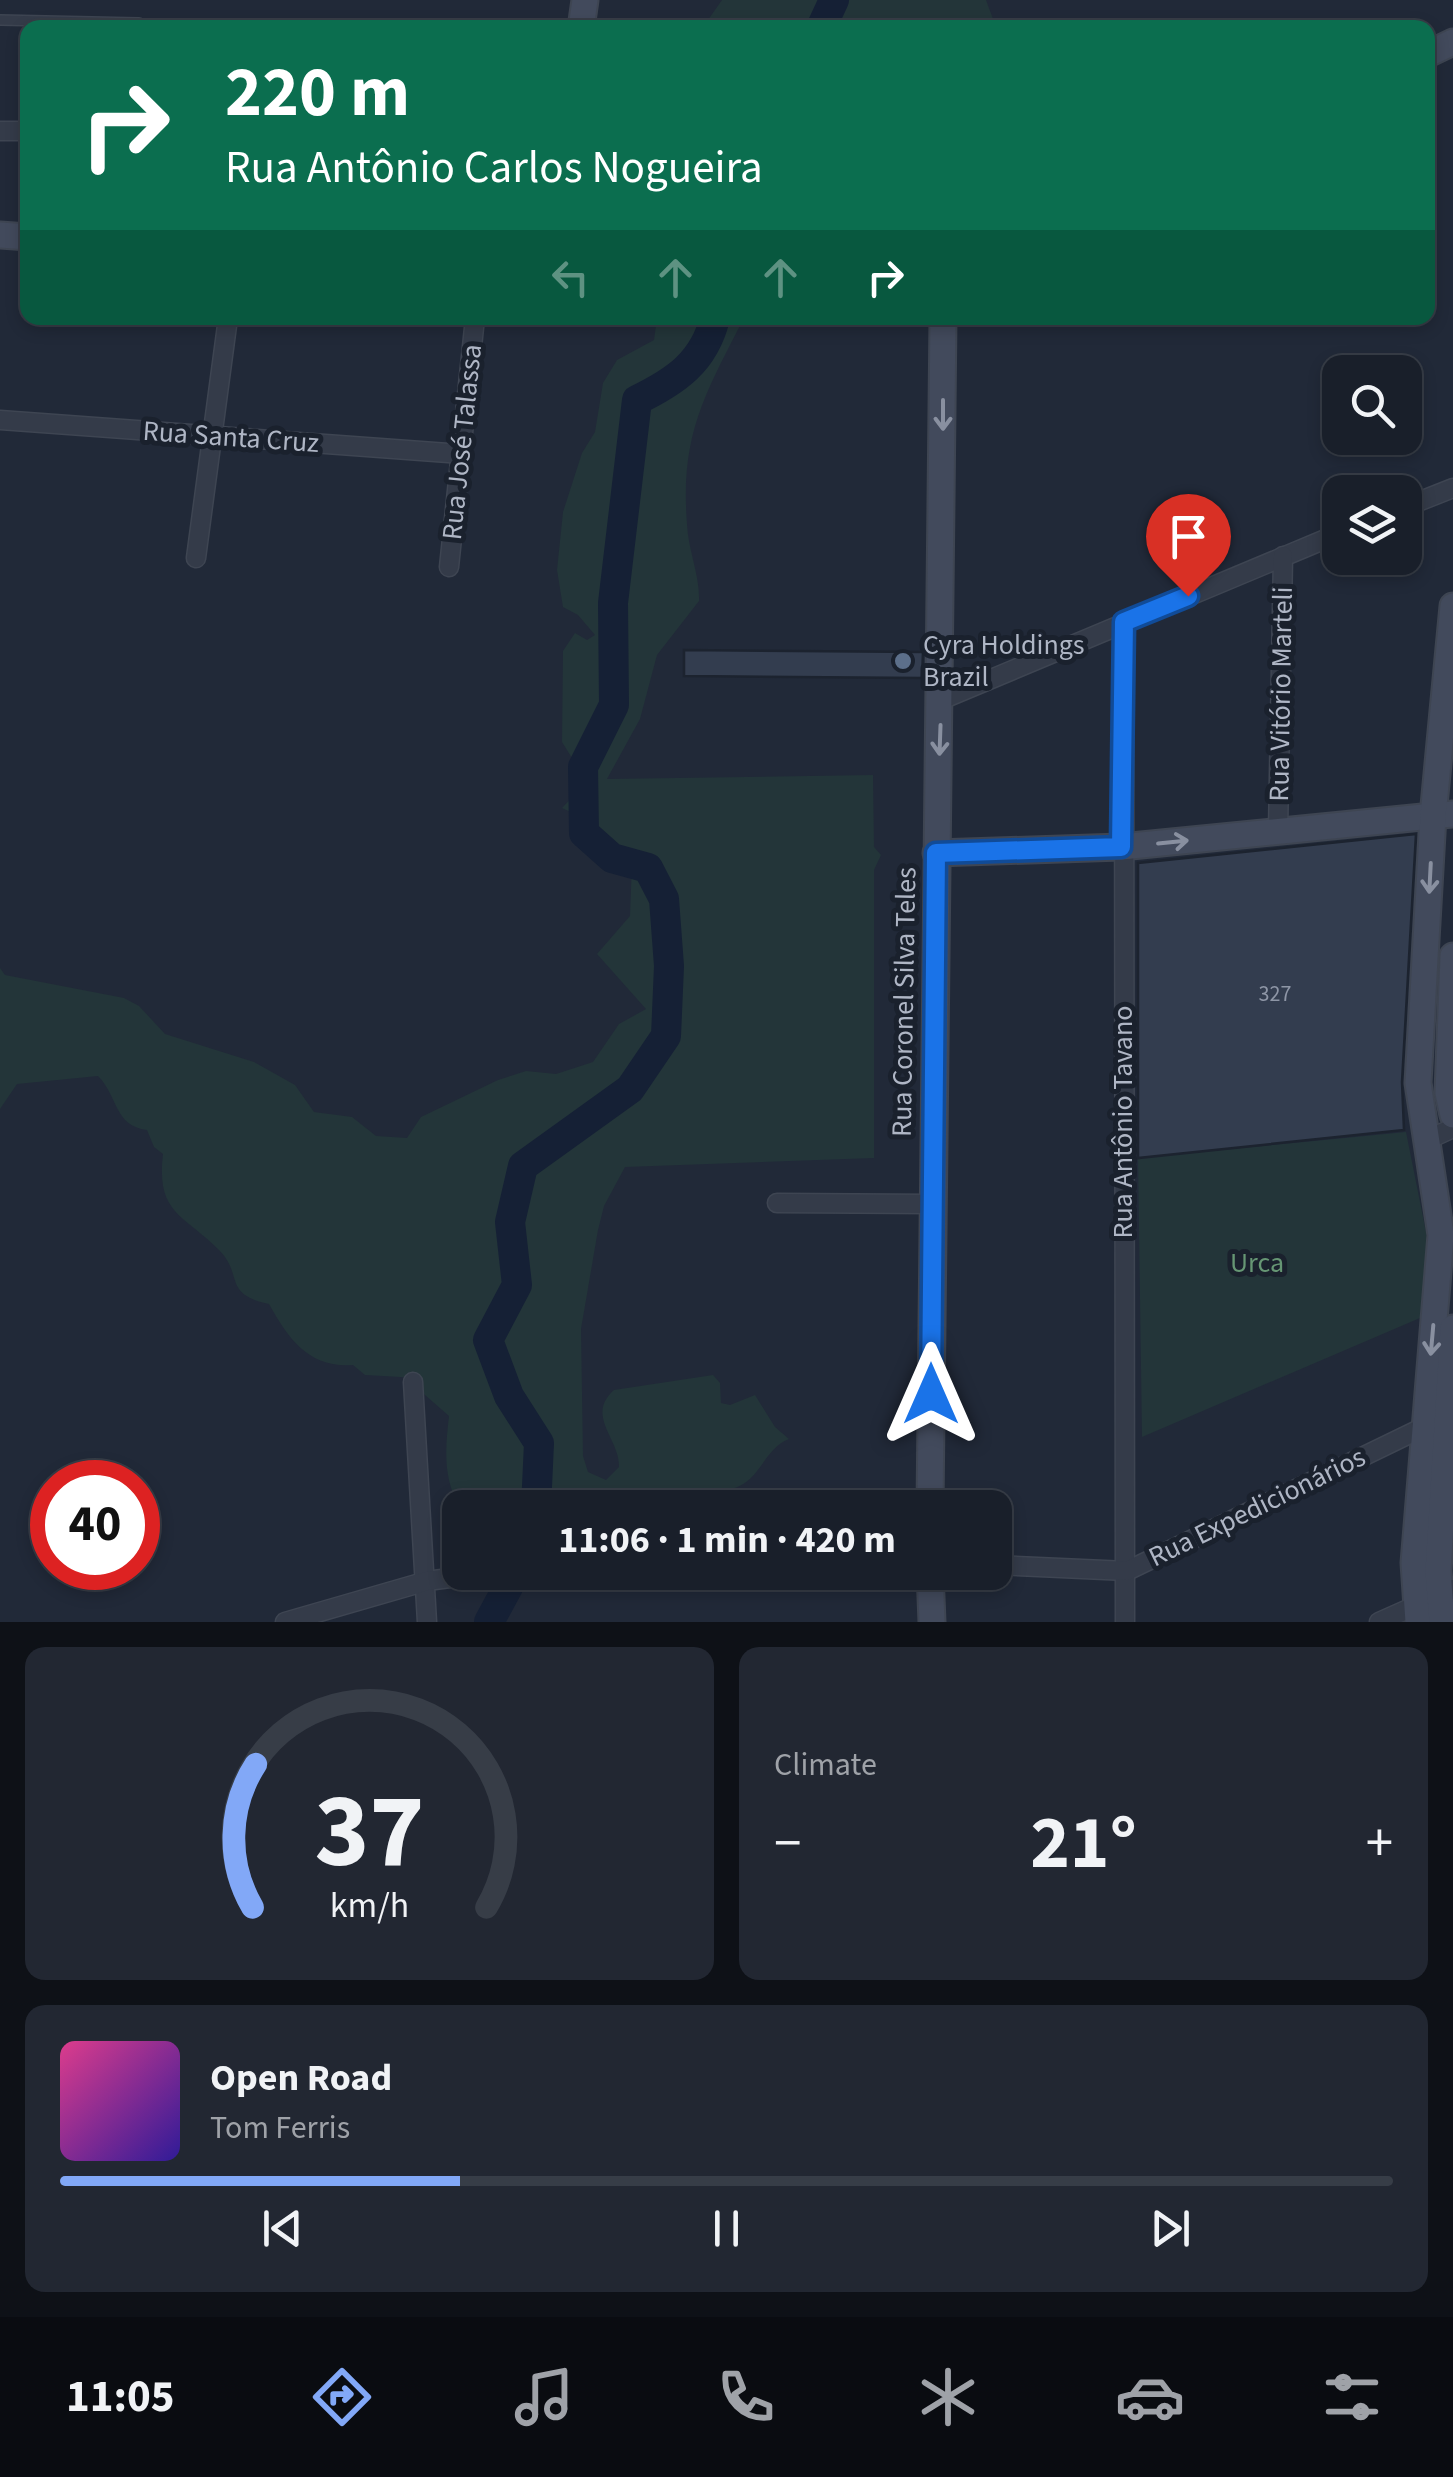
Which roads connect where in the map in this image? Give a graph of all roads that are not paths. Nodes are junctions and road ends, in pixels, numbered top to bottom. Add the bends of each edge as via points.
1 (227, 325) edge
2 (473, 325) edge
3 (942, 325) edge
4 (0, 420) edge
5 (212, 436) junction
6 (462, 454) junction
7 (1453, 488) edge
8 (1422, 500) edge
9 (1322, 540) edge
10 (1284, 556) junction
11 (196, 558) dead end
12 (449, 568) dead end
13 (1453, 606) edge
14 (1124, 622) junction
15 (941, 700) junction
16 (1443, 815) edge
17 (1278, 832) junction
18 (1121, 847) junction
19 (936, 853) junction
20 (1453, 956) edge
21 (1453, 1115) edge
22 (1453, 1128) edge
23 (1427, 1140) junction
24 (777, 1203) dead end
25 (932, 1204) junction
26 (1453, 1328) edge
27 (412, 1382) dead end
28 (1441, 1418) edge
29 (930, 1490) edge
30 (1012, 1566) edge
31 (1127, 1570) junction
32 (442, 1578) edge
33 (427, 1581) junction
34 (931, 1590) edge
35 (1447, 1591) edge
36 (1417, 1612) edge
37 (285, 1622) edge
38 (427, 1622) edge
39 (932, 1622) edge
40 (1125, 1622) edge
41 (1379, 1622) edge
42 (1442, 1622) edge

1 - 5 street
2 - 6 street, Rua José Talassa
3 -> 15 street, Rua Coronel Silva Teles
4 - 5 street, Rua Santa Cruz
5 - 6 street, Rua Santa Cruz
5 - 11 street
6 - 12 street, Rua José Talassa
7 - 8 street
9 - 10 street
10 - 14 street
10 - 17 street, Rua Vitório Marteli
13 - 16 street
14 - 15 street
14 - 18 street, Rua Antônio Tavano
15 -> 19 street, Rua Coronel Silva Teles
16 - 17 street
16 -> 23 street via 1418,1083
18 -> 17 street
18 - 19 street
18 - 31 street, Rua Antônio Tavano
19 - 25 street, Rua Coronel Silva Teles
20 - 21 street
22 - 23 street
23 -> 28 street via 1441,1235
24 - 25 street
25 - 29 street, Rua Coronel Silva Teles
26 - 28 street
27 - 33 street
28 - 31 street, Rua Expedicionários
28 - 35 street via 1438,1571
28 - 36 street
30 - 31 street, Rua Expedicionários
31 - 40 street, Rua Antônio Tavano
32 - 33 street
33 - 37 street
33 - 38 street
34 - 39 street
35 - 36 street
35 - 42 street
36 - 41 street

